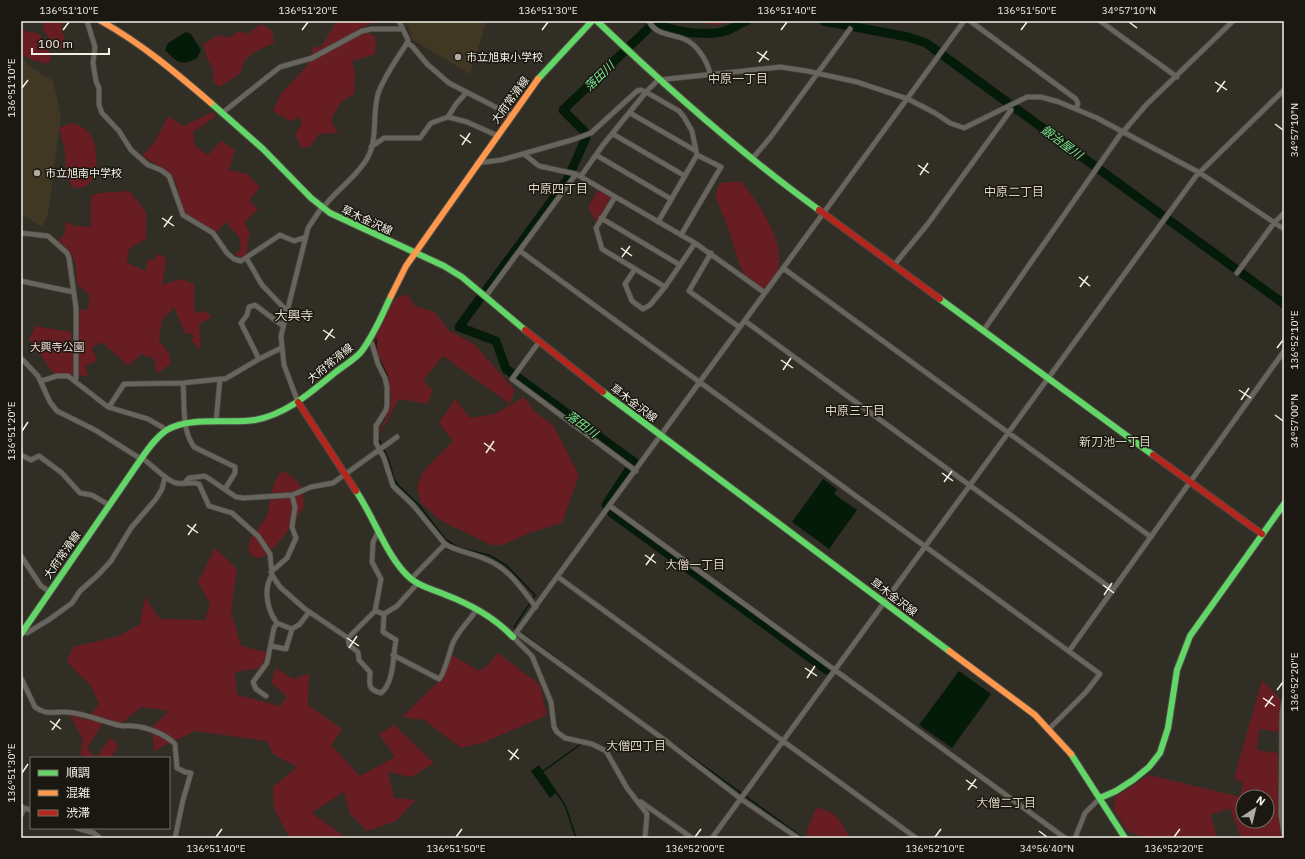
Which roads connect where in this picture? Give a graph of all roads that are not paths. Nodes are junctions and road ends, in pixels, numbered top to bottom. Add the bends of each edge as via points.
1 (87, 21) edge
2 (100, 21) edge
3 (399, 21) edge
4 (592, 21) edge
5 (597, 21) edge
6 (649, 21) edge
7 (964, 21) edge
8 (970, 21) edge
9 (1100, 21) edge
10 (1233, 21) edge
11 (403, 29) junction
12 (850, 29) dead end
13 (407, 43) junction
14 (818, 73) junction
15 (710, 74) junction
16 (1177, 77) junction
17 (658, 80) junction
18 (1284, 90) edge
19 (646, 92) junction
20 (466, 93) junction
21 (908, 99) junction
22 (1008, 106) junction
23 (1076, 108) junction
24 (630, 112) junction
25 (222, 113) junction
26 (511, 115) junction
27 (448, 117) junction
28 (1123, 132) junction
29 (613, 134) junction
30 (496, 136) junction
31 (371, 147) junction
32 (696, 153) junction
33 (524, 154) junction
34 (596, 155) junction
35 (752, 159) junction
36 (477, 163) junction
37 (1200, 173) junction
38 (576, 174) junction
39 (581, 176) junction
40 (685, 176) junction
41 (614, 197) junction
42 (671, 199) junction
43 (322, 207) junction
44 (1284, 213) edge
45 (824, 214) junction
46 (601, 218) junction
47 (658, 222) junction
48 (1274, 223) junction
49 (1284, 229) edge
50 (21, 233) edge
51 (681, 235) junction
52 (306, 237) junction
53 (695, 243) junction
54 (520, 251) junction
55 (415, 253) junction
56 (711, 253) junction
57 (247, 259) junction
58 (680, 265) junction
59 (894, 265) junction
60 (784, 268) junction
61 (635, 269) junction
62 (1238, 271) dead end
63 (21, 281) edge
64 (665, 286) junction
65 (74, 292) junction
66 (765, 293) junction
67 (486, 296) junction
68 (287, 311) junction
69 (745, 321) junction
70 (283, 326) junction
71 (739, 327) junction
72 (983, 331) junction
73 (368, 340) junction
74 (539, 342) junction
75 (281, 348) junction
76 (1284, 351) edge
77 (21, 358) edge
78 (259, 359) junction
79 (1049, 378) junction
80 (220, 379) junction
81 (74, 380) junction
82 (41, 382) junction
83 (701, 382) junction
84 (183, 383) junction
85 (298, 402) junction
86 (109, 407) junction
87 (216, 421) junction
88 (184, 424) junction
89 (167, 430) junction
90 (1009, 433) junction
91 (662, 436) junction
92 (397, 437) dead end
93 (380, 449) junction
94 (21, 455) edge
95 (142, 458) junction
96 (636, 470) junction
97 (344, 474) junction
98 (165, 477) junction
99 (1190, 481) junction
100 (184, 483) junction
101 (970, 486) junction
102 (225, 489) junction
103 (292, 495) junction
104 (1284, 504) edge
105 (109, 505) junction
106 (610, 506) junction
107 (379, 530) junction
108 (1262, 534) junction
109 (1151, 537) junction
110 (445, 544) junction
111 (925, 547) junction
112 (21, 556) edge
113 (272, 574) junction
114 (558, 577) junction
115 (411, 579) junction
116 (418, 584) junction
117 (1113, 590) junction
118 (50, 592) junction
119 (885, 602) junction
120 (536, 607) junction
121 (477, 609) junction
122 (375, 611) junction
123 (309, 612) junction
124 (384, 614) junction
125 (277, 623) junction
126 (292, 629) junction
127 (22, 633) edge
128 (515, 635) junction
129 (348, 638) junction
130 (271, 646) junction
131 (1069, 651) junction
132 (393, 655) junction
133 (835, 670) junction
134 (21, 678) edge
135 (266, 696) dead end
136 (1284, 701) edge
137 (1049, 729) junction
138 (783, 742) junction
139 (1100, 798) junction
140 (741, 799) junction
141 (637, 800) junction
142 (22, 807) edge
143 (21, 815) edge
144 (80, 829) edge
145 (1284, 834) edge
146 (100, 838) edge
147 (175, 838) edge
148 (646, 838) edge
149 (692, 838) edge
150 (712, 838) edge
151 (798, 838) edge
152 (916, 838) edge
153 (1065, 838) edge
154 (1075, 838) edge
155 (1125, 838) edge

1 - 57 street via 94,41 93,63 102,113 116,127 131,150 148,165 169,176 183,215 213,233 234,259
2 - 25 main road, 草木金沢線 via 116,28 148,50
3 - 11 street
4 - 26 main road, 大府常滑線 via 543,72
5 - 17 main road
6 - 15 street via 659,32 685,39 696,47
7 - 21 street
8 - 23 street via 1076,99
9 - 16 street
10 - 16 street
11 - 13 street
11 - 25 street via 362,31 312,58 280,67
12 - 14 street
13 - 20 street via 427,64
13 - 31 street via 378,94
14 - 15 street via 780,67
14 - 21 street via 857,82
14 - 35 street
15 - 17 street
16 - 28 street via 1146,105
17 - 19 street
17 - 35 main road
18 - 37 street
19 - 24 street
19 - 32 street via 679,111 684,117 692,131
19 - 33 street via 637,91 591,133
20 - 26 street
20 - 27 street
21 - 22 street via 964,128
21 - 45 street
22 - 23 street via 1035,96
22 - 59 street via 1011,110 927,225
23 - 28 street
24 - 29 street
24 - 32 street
25 - 43 main road, 草木金沢線
26 - 30 main road, 大府常滑線
27 - 30 street via 467,122
27 - 31 street via 431,123 420,138 384,138
28 - 37 street
28 - 72 street
29 - 34 street
29 - 40 street
30 - 36 main road, 大府常滑線
31 - 43 street via 362,166
32 - 40 street
32 - 51 street via 721,167
33 - 36 street
33 - 38 street via 539,166
34 - 39 street
34 - 42 street
35 - 45 main road
36 - 55 main road, 大府常滑線
37 - 48 street
37 - 79 street
38 - 39 street
38 - 54 street
39 - 41 street
40 - 42 street
41 - 46 street
41 - 47 street
42 - 47 street
43 - 52 street via 311,220
43 - 55 main road, 草木金沢線
44 - 48 street
45 - 59 main road
45 - 60 street
46 - 58 street
46 - 61 street via 596,228 602,249
47 - 51 street
48 - 49 street
48 - 62 street
50 - 65 street via 48,236 67,253
51 - 53 street
52 - 57 street via 294,241 280,235
52 - 68 street
53 - 56 street
53 - 58 street
54 - 67 street
54 - 83 street
55 - 67 main road, 草木金沢線 via 453,272
55 - 73 main road, 大府常滑線
56 - 66 street
56 - 71 street via 689,291
57 - 68 street via 262,286
58 - 64 street
59 - 72 main road
60 - 66 street
60 - 90 street
61 - 64 street
61 - 64 street via 625,284 632,301 643,309 650,305
63 - 65 street
65 - 81 street
66 - 69 street
67 - 74 main road, 草木金沢線
68 - 70 street
69 - 71 street
69 - 101 street
70 - 75 street
70 - 78 street via 256,305 249,307 241,323
71 - 83 street
72 - 79 main road
73 - 85 main road, 大府常滑線 via 360,353
73 - 93 street via 372,344 387,387 386,410 376,426 376,443
74 - 91 main road, 草木金沢線
74 - 96 street via 512,379
75 - 78 street
75 - 85 street via 284,365
76 - 99 street
77 - 82 street
78 - 80 street via 225,379
79 - 90 street
79 - 99 main road
80 - 84 street
80 - 87 street
81 - 82 street via 68,376 57,376
81 - 86 street
82 - 95 street via 57,412
83 - 91 street
83 - 111 street
84 - 86 street via 124,384
84 - 88 street
85 - 87 main road, 大府常滑線 via 281,412 254,420
85 - 97 main road
86 - 89 street via 148,419
87 - 88 main road, 大府常滑線
88 - 89 main road, 大府常滑線
88 - 102 street via 194,447 235,467 235,473
89 - 95 main road, 大府常滑線
90 - 101 street
90 - 109 street
91 - 96 street
91 - 119 main road, 草木金沢線
92 - 93 street
93 - 97 street
93 - 110 street via 393,486 413,505
94 - 105 street via 31,460 39,456 62,473 80,493 92,495
95 - 98 street
95 - 105 main road, 大府常滑線
96 - 106 street
97 - 103 street via 333,483 312,487
97 - 107 main road via 366,505
98 - 100 street via 174,483
98 - 127 street via 156,499 131,528 111,560 98,575 62,611 27,633
99 - 108 main road
99 - 109 street
100 - 102 street via 189,478 205,476
100 - 113 street via 198,484 209,506 232,513 258,536 270,554
101 - 111 street
101 - 117 street
102 - 103 street via 236,497 244,498
103 - 113 street via 295,507 292,527 296,538 287,558
104 - 108 main road
105 - 118 main road, 大府常滑線
106 - 114 street
106 - 133 street
107 - 115 main road via 400,566
107 - 122 street via 373,542 372,562 381,579
108 - 139 main road via 1194,629 1185,646 1179,662 1160,752 1150,766 1140,774 1111,795
109 - 117 street
110 - 115 street
110 - 120 street via 488,559 501,567 524,589
111 - 119 street
111 - 131 street
112 - 118 street via 40,586
113 - 123 street via 280,587
113 - 125 street via 266,588 271,613
114 - 120 street
114 - 138 street
115 - 116 main road
116 - 121 main road
116 - 124 street via 397,606
117 - 131 street
118 - 127 main road, 大府常滑線
119 - 133 street
119 - 137 main road, 草木金沢線 via 1023,706
120 - 128 street
121 - 128 main road
121 - 132 street via 458,634 439,679
122 - 124 street
122 - 129 street
123 - 126 street via 300,624
123 - 129 street
124 - 132 street via 383,632 396,640
125 - 126 street
125 - 130 street
126 - 130 street via 286,649
128 - 140 street via 666,741
128 - 141 street via 532,656 551,702 557,732 565,738 596,745 606,751 627,788
129 - 132 street via 349,645 358,652 359,660 370,672 369,685 376,692 381,693 389,682
130 - 135 street via 266,666 253,682 256,689
131 - 137 street via 1100,674
133 - 138 street
133 - 153 street
134 - 147 street via 35,707 39,710 52,714 75,714 120,726 146,728 175,744 177,768 191,773
136 - 145 street via 1281,815
137 - 139 main road, 草木金沢線 via 1073,756
138 - 140 street
138 - 152 street
139 - 154 street via 1085,813
139 - 155 main road, 草木金沢線
140 - 150 street
140 - 151 street
141 - 148 street via 647,814
141 - 149 street
142 - 143 street
144 - 146 street via 94,833

